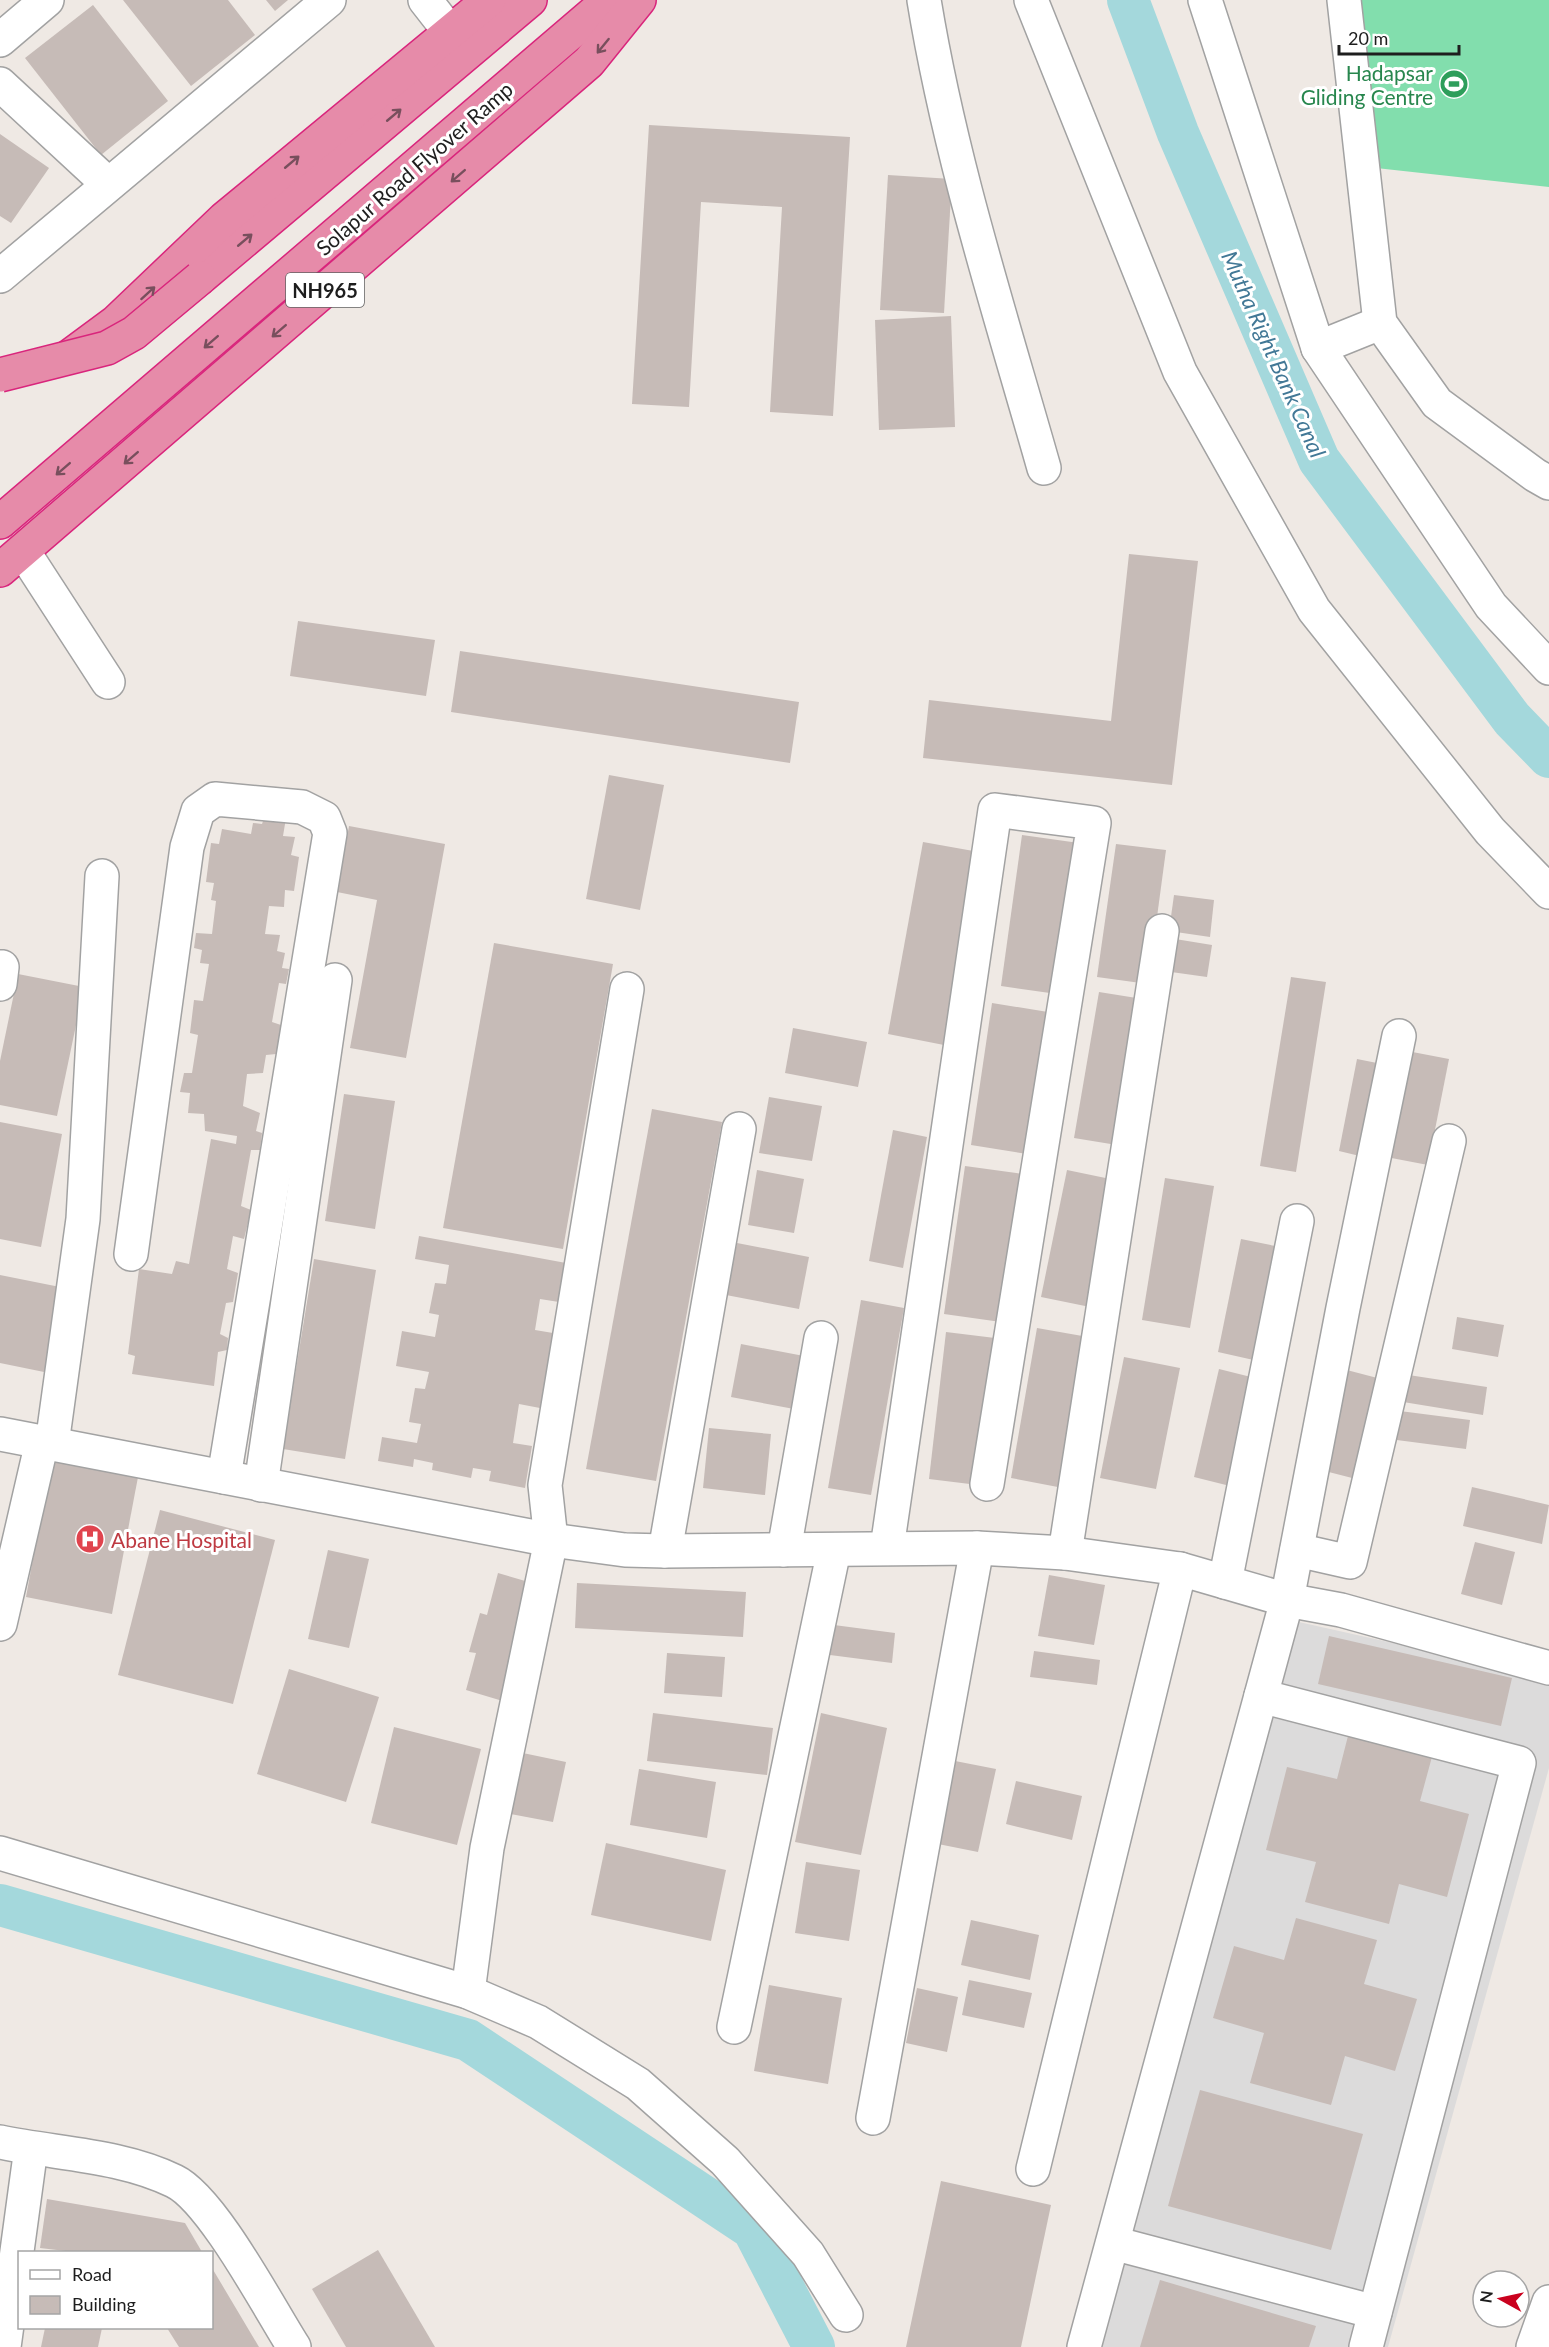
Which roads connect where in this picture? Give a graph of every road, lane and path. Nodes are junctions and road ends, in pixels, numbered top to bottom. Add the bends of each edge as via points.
1 (47, 0) edge
2 (329, 0) edge
3 (425, 0) edge
4 (489, 0) edge
5 (530, 0) edge
6 (609, 0) edge
7 (639, 0) edge
8 (924, 0) edge
9 (1031, 0) edge
10 (1205, 0) edge
11 (1344, 0) edge
12 (450, 32) junction
13 (0, 40) edge
14 (0, 84) edge
15 (108, 184) junction
16 (0, 276) edge
17 (1380, 323) junction
18 (1318, 348) junction
19 (0, 375) edge
20 (0, 390) edge
21 (1044, 468) dead end
22 (1549, 483) edge
23 (0, 522) edge
24 (11, 560) edge
25 (1549, 668) edge
26 (108, 682) dead end
27 (102, 876) dead end
28 (1549, 892) edge
29 (1162, 931) dead end
30 (335, 980) dead end
31 (627, 989) dead end
32 (1400, 1036) dead end
33 (739, 1129) dead end
34 (1449, 1141) dead end
35 (1297, 1221) dead end
36 (131, 1254) dead end
37 (821, 1338) dead end
38 (0, 1434) edge
39 (47, 1443) junction
40 (224, 1478) junction
41 (987, 1484) dead end
42 (261, 1485) junction
43 (551, 1540) junction
44 (887, 1548) junction
45 (977, 1548) junction
46 (784, 1550) junction
47 (834, 1550) junction
48 (1297, 1550) junction
49 (665, 1551) junction
50 (1065, 1553) junction
51 (1180, 1569) junction
52 (1225, 1582) junction
53 (1287, 1600) junction
54 (0, 1624) edge
55 (1549, 1668) edge
56 (1261, 1696) junction
57 (0, 1853) edge
58 (468, 1992) junction
59 (734, 2027) dead end
60 (873, 2118) dead end
61 (15, 2145) edge
62 (1033, 2169) dead end
63 (1113, 2243) junction
64 (1549, 2302) edge
65 (1375, 2312) junction
66 (846, 2315) dead end
67 (4, 2347) edge
68 (294, 2347) edge
69 (1084, 2347) edge
70 (1366, 2347) edge
71 (1533, 2347) edge

1 - 13 street
2 - 15 street
3 - 12 street
4 - 12 highway
19 -> 5 highway, bridge via 107,348 134,333
6 -> 23 highway, Solapur Road Flyover Ramp / NH965
7 -> 24 highway, NH965 via 589,62
8 - 21 street via 955,153
9 - 28 street via 1180,372 1314,610 1490,831
10 - 18 street
11 - 17 street
20 -> 12 highway via 35,379 116,322 225,219
14 - 15 street
15 - 16 street
17 - 18 street
17 - 22 street via 1437,403
18 - 25 street via 1491,606
24 - 26 street
27 - 39 street via 82,1219
29 - 50 street
30 - 42 street
31 - 43 street via 545,1485
32 - 48 street
33 - 49 street
34 - 48 street via 1350,1562
35 - 52 street
36 - 40 street via 187,847 198,811 215,799 302,807 324,818 330,833
37 - 46 street
38 - 39 street
39 - 40 street
39 - 54 street
40 - 42 street
41 - 44 street via 1094,823 995,810
42 - 43 street
43 - 49 street
43 - 58 street via 487,1848
44 - 45 street
44 - 47 street
45 - 50 street
45 - 60 street
46 - 47 street
46 - 49 street
47 - 59 street
48 - 53 street
50 - 51 street
51 - 52 street
51 - 62 street
52 - 53 street
53 - 55 street via 1341,1610
53 - 56 street
56 - 63 street
56 - 65 street via 1519,1763
57 - 58 street
58 - 66 street via 538,2022 638,2084 725,2161 808,2254
61 - 67 street
61 - 68 street via 126,2164 176,2181 206,2208
63 - 65 street
63 - 69 street
64 - 71 street
65 - 70 street

